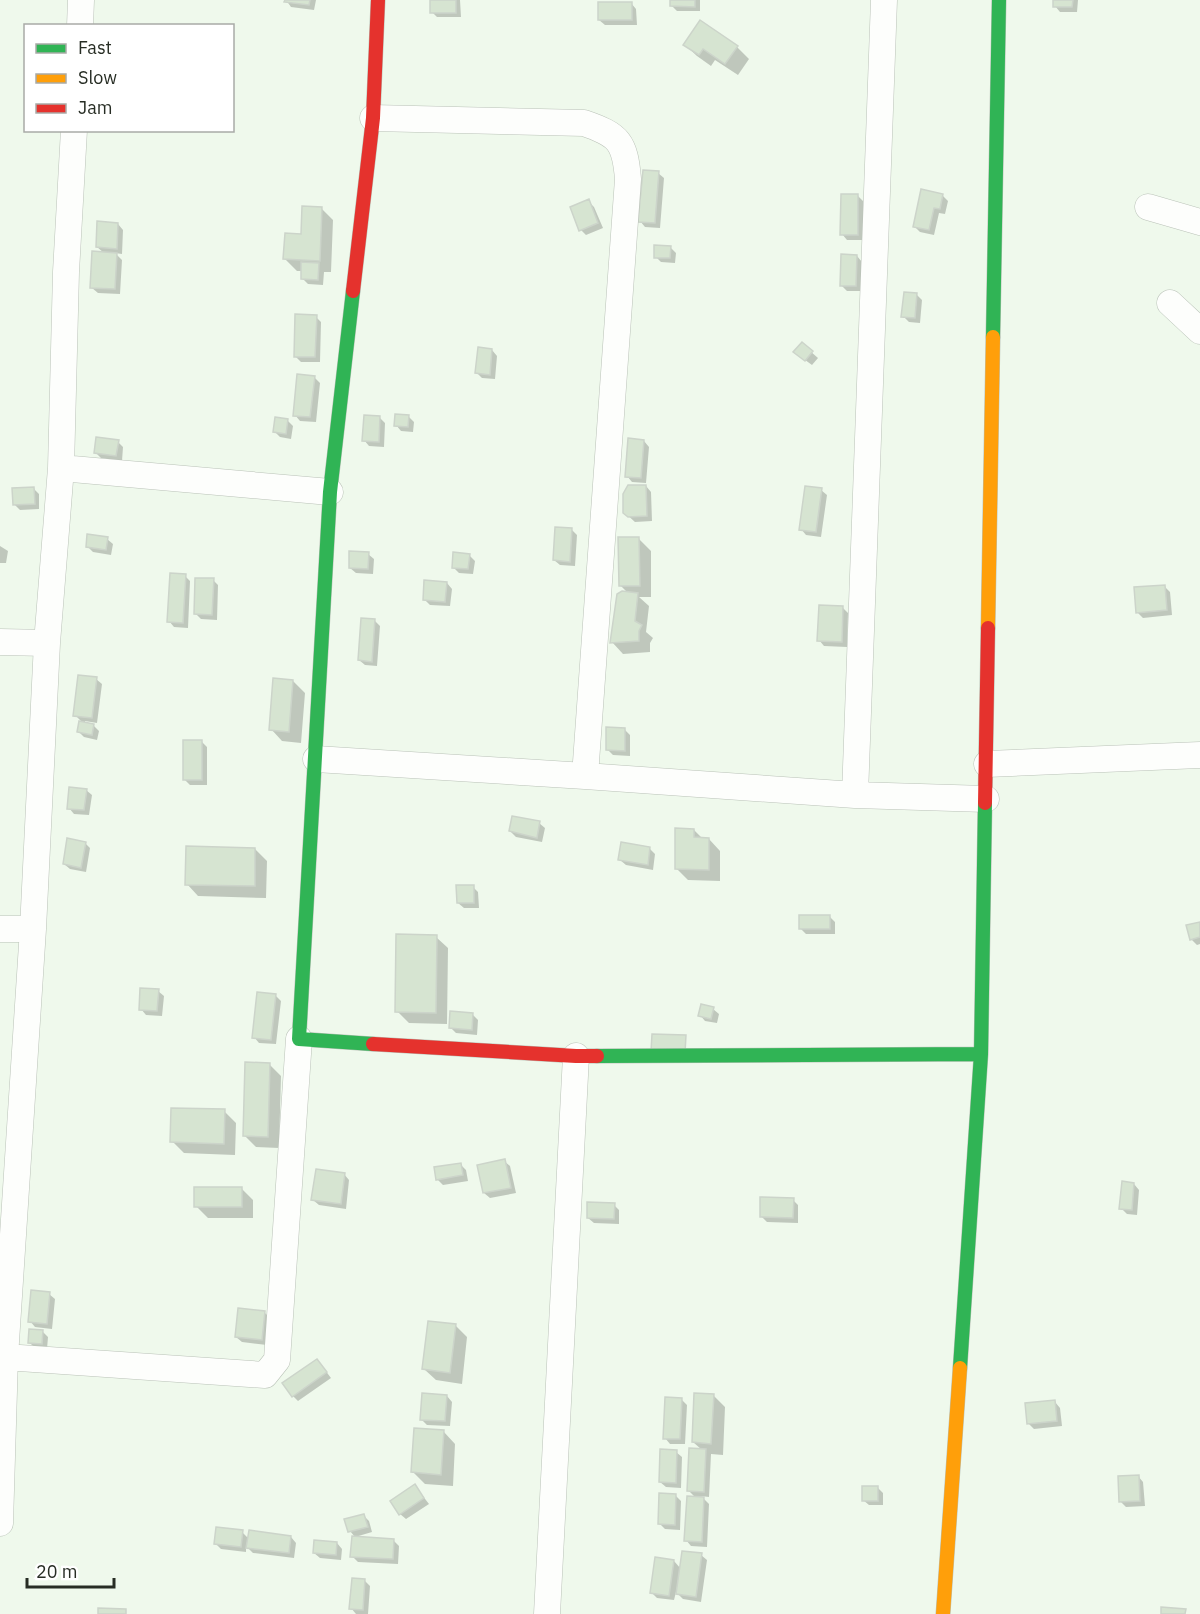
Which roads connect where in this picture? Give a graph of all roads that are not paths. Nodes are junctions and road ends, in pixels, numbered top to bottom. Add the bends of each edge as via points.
1 (81, 0) edge
2 (378, 0) edge
3 (884, 0) edge
4 (999, 0) edge
5 (80, 24) edge
6 (373, 118) junction
7 (74, 132) edge
8 (1148, 207) dead end
9 (1200, 222) edge
10 (1170, 303) dead end
11 (1200, 331) edge
12 (61, 468) junction
13 (330, 492) junction
14 (0, 642) edge
15 (47, 644) junction
16 (1200, 755) edge
17 (315, 759) junction
18 (987, 764) junction
19 (585, 776) junction
20 (855, 795) junction
21 (986, 799) junction
22 (0, 929) edge
23 (33, 929) junction
24 (299, 1039) junction
25 (981, 1054) junction
26 (576, 1056) junction
27 (5, 1357) junction
28 (0, 1522) edge
29 (546, 1614) edge
30 (943, 1614) edge

1 - 5 street
2 - 6 street
3 - 20 street
4 - 18 street
6 - 13 street
6 - 19 street via 584,123 621,143 627,161
7 - 12 street
8 - 9 street
10 - 11 street
12 - 13 street
12 - 15 street
13 - 17 street
14 - 15 street
15 - 23 street
16 - 18 street
17 - 19 street
17 - 24 street
18 - 21 street
19 - 20 street
20 - 21 street
21 - 25 street
22 - 23 street
23 - 27 street
24 - 26 street
24 - 27 street via 277,1360 265,1375
25 - 26 street
25 - 30 street
26 - 29 street
27 - 28 street

